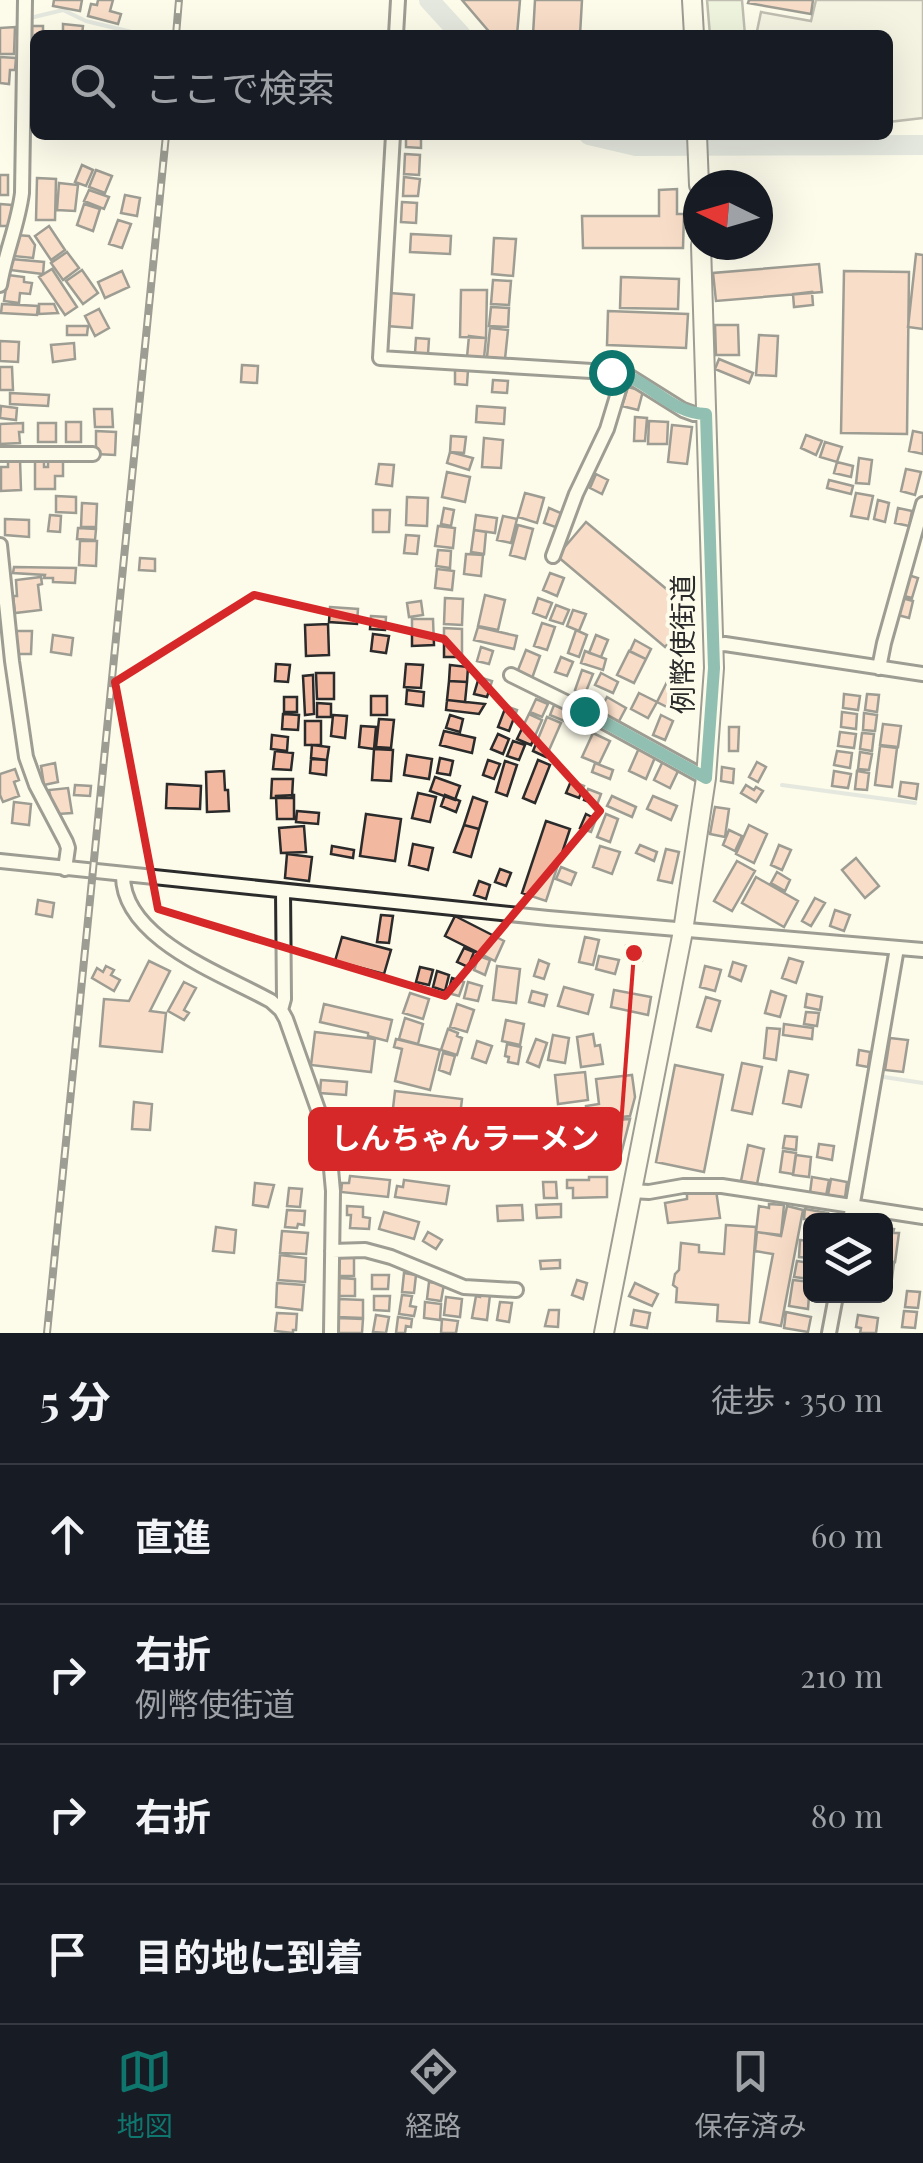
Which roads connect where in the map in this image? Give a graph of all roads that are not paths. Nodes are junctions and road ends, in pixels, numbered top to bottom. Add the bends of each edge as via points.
1 (24, 0) edge
2 (398, 0) edge
3 (692, 0) edge
4 (396, 30) edge
5 (694, 30) edge
6 (393, 140) edge
7 (697, 140) edge
8 (698, 170) edge
9 (701, 260) edge
10 (0, 285) edge
11 (624, 373) junction
12 (706, 414) junction
13 (0, 454) edge
14 (93, 454) dead end
15 (923, 504) edge
16 (0, 544) edge
17 (552, 556) dead end
18 (714, 645) junction
19 (879, 668) junction
20 (923, 674) edge
21 (511, 676) dead end
22 (706, 778) junction
23 (0, 861) edge
24 (65, 868) junction
25 (123, 874) junction
26 (283, 891) junction
27 (684, 930) junction
28 (897, 948) junction
29 (923, 950) edge
30 (281, 1010) junction
31 (632, 1191) junction
32 (853, 1206) junction
33 (852, 1213) edge
34 (923, 1217) edge
35 (332, 1251) junction
36 (516, 1290) dead end
37 (835, 1303) edge
38 (331, 1333) edge
39 (604, 1333) edge
40 (829, 1333) edge

1 - 10 street via 22,193
2 - 4 street
3 - 5 main road
6 - 11 street via 380,358
7 - 8 main road
9 - 12 main road, 例幣使街道
11 - 12 street via 682,410
11 - 17 street
12 - 18 main road, 例幣使街道
13 - 14 street
15 - 19 street
16 - 24 street via 26,757 66,842
18 - 19 street
18 - 22 main road, 例幣使街道
19 - 20 street
21 - 22 street
22 - 27 main road, 例幣使街道
23 - 24 street
24 - 25 street
25 - 26 street
25 - 30 street via 130,906 162,940
26 - 27 street
26 - 30 street
27 - 28 street
27 - 31 main road, 例幣使街道
28 - 29 street
28 - 32 street
30 - 35 street via 326,1136
31 - 32 street via 722,1186
31 - 39 main road, 例幣使街道
32 - 33 street
32 - 34 street
35 - 36 street via 391,1257 464,1288
35 - 38 street
37 - 40 street

